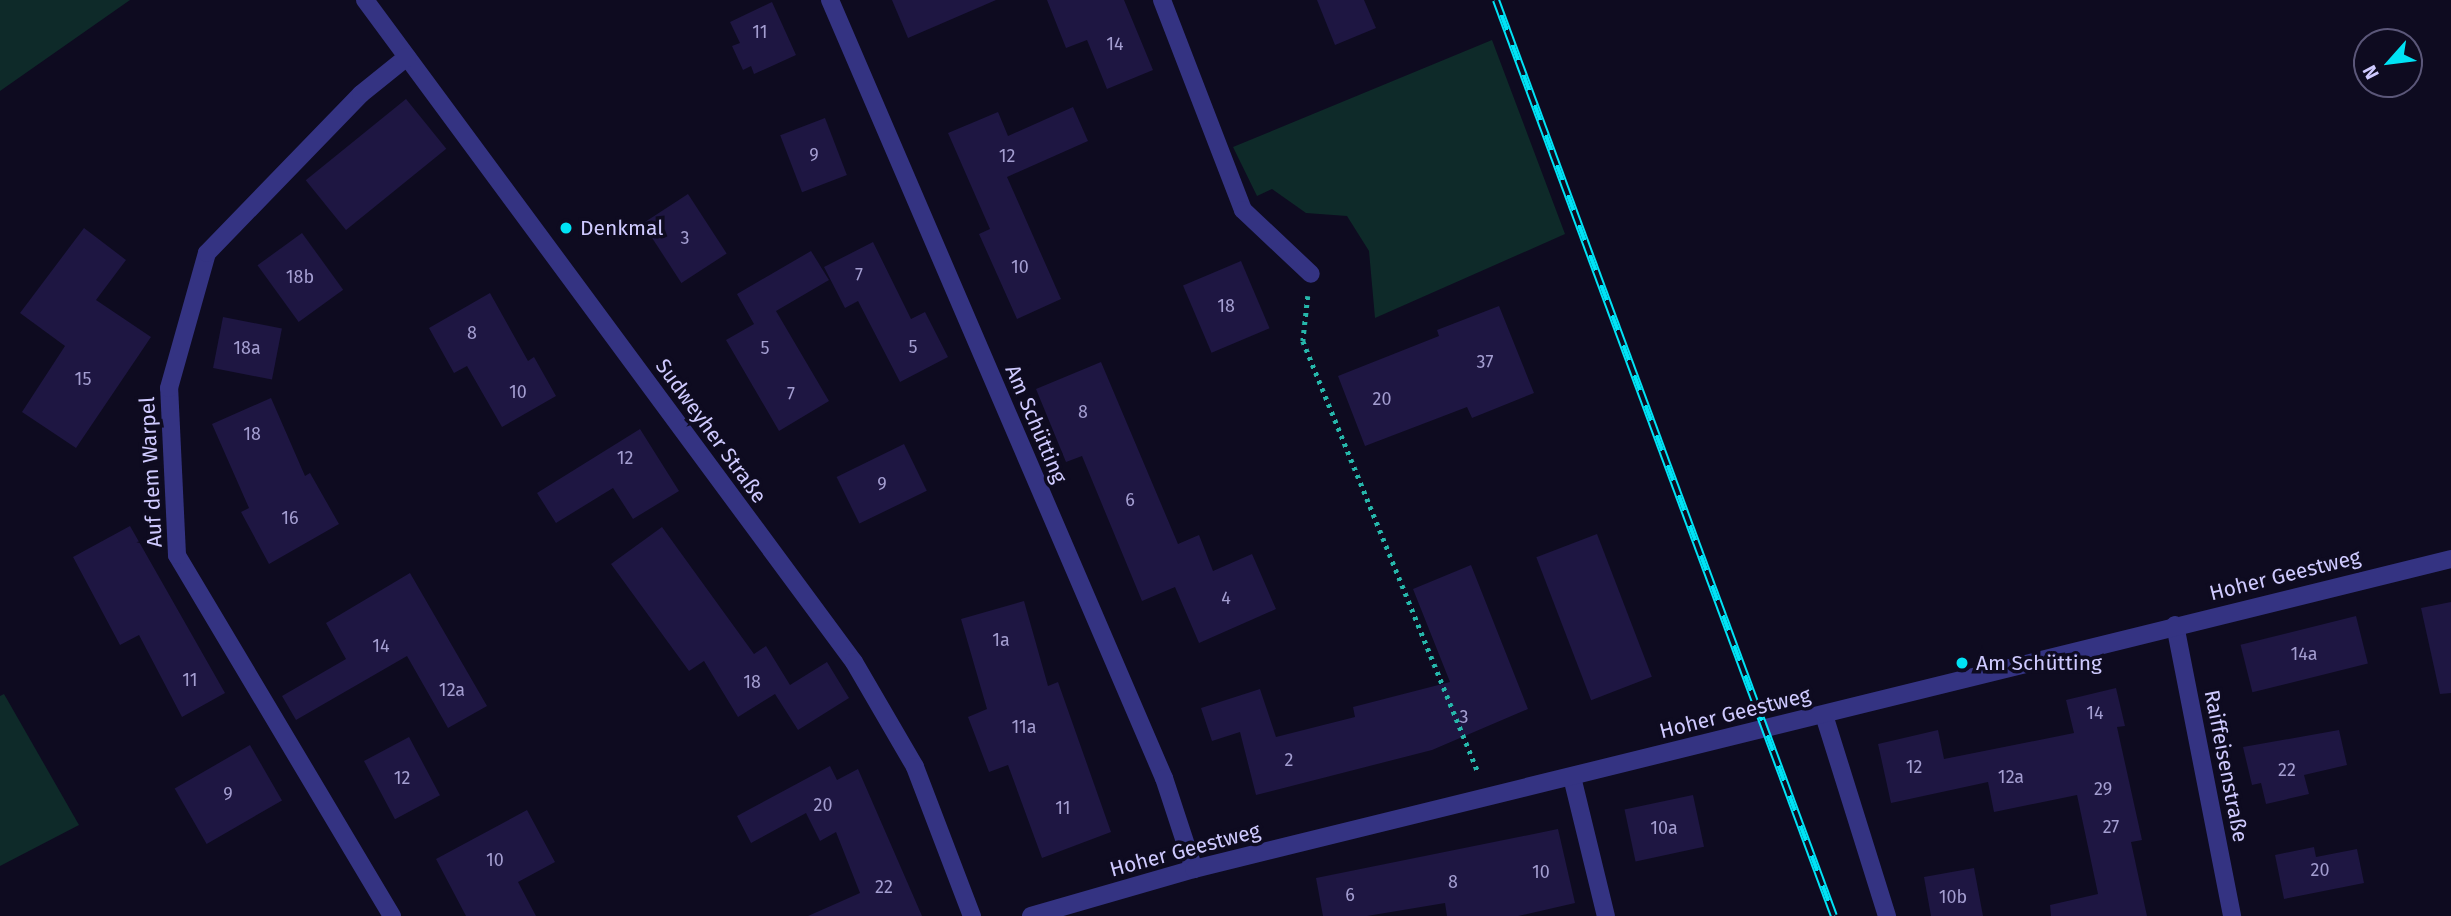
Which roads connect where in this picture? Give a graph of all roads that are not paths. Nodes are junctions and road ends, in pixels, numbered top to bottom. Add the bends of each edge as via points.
1 (365, 0) edge
2 (830, 0) edge
3 (1163, 0) edge
4 (407, 57) junction
5 (1311, 274) road end
6 (2451, 559) edge
7 (2175, 625) junction
8 (1824, 715) junction
9 (1572, 777) junction
10 (1195, 869) junction
11 (392, 916) edge
12 (972, 916) edge
13 (1031, 916) edge
14 (1606, 916) edge
15 (1888, 916) edge
16 (2232, 916) edge

1 - 4 street, Sudweyher Straße
2 - 10 street, Am Schütting via 1164,778
3 - 5 street via 1243,210
4 - 11 street, Auf dem Warpel via 361,94 207,253 169,388 177,555
4 - 12 street, Sudweyher Straße via 886,711 950,851
6 - 7 street, Hoher Geestweg
7 - 8 street, Hoher Geestweg
7 - 16 street, Raiffeisenstraße
8 - 9 street, Hoher Geestweg
8 - 15 street
9 - 10 street, Hoher Geestweg
9 - 14 street
10 - 13 street, Hoher Geestweg

